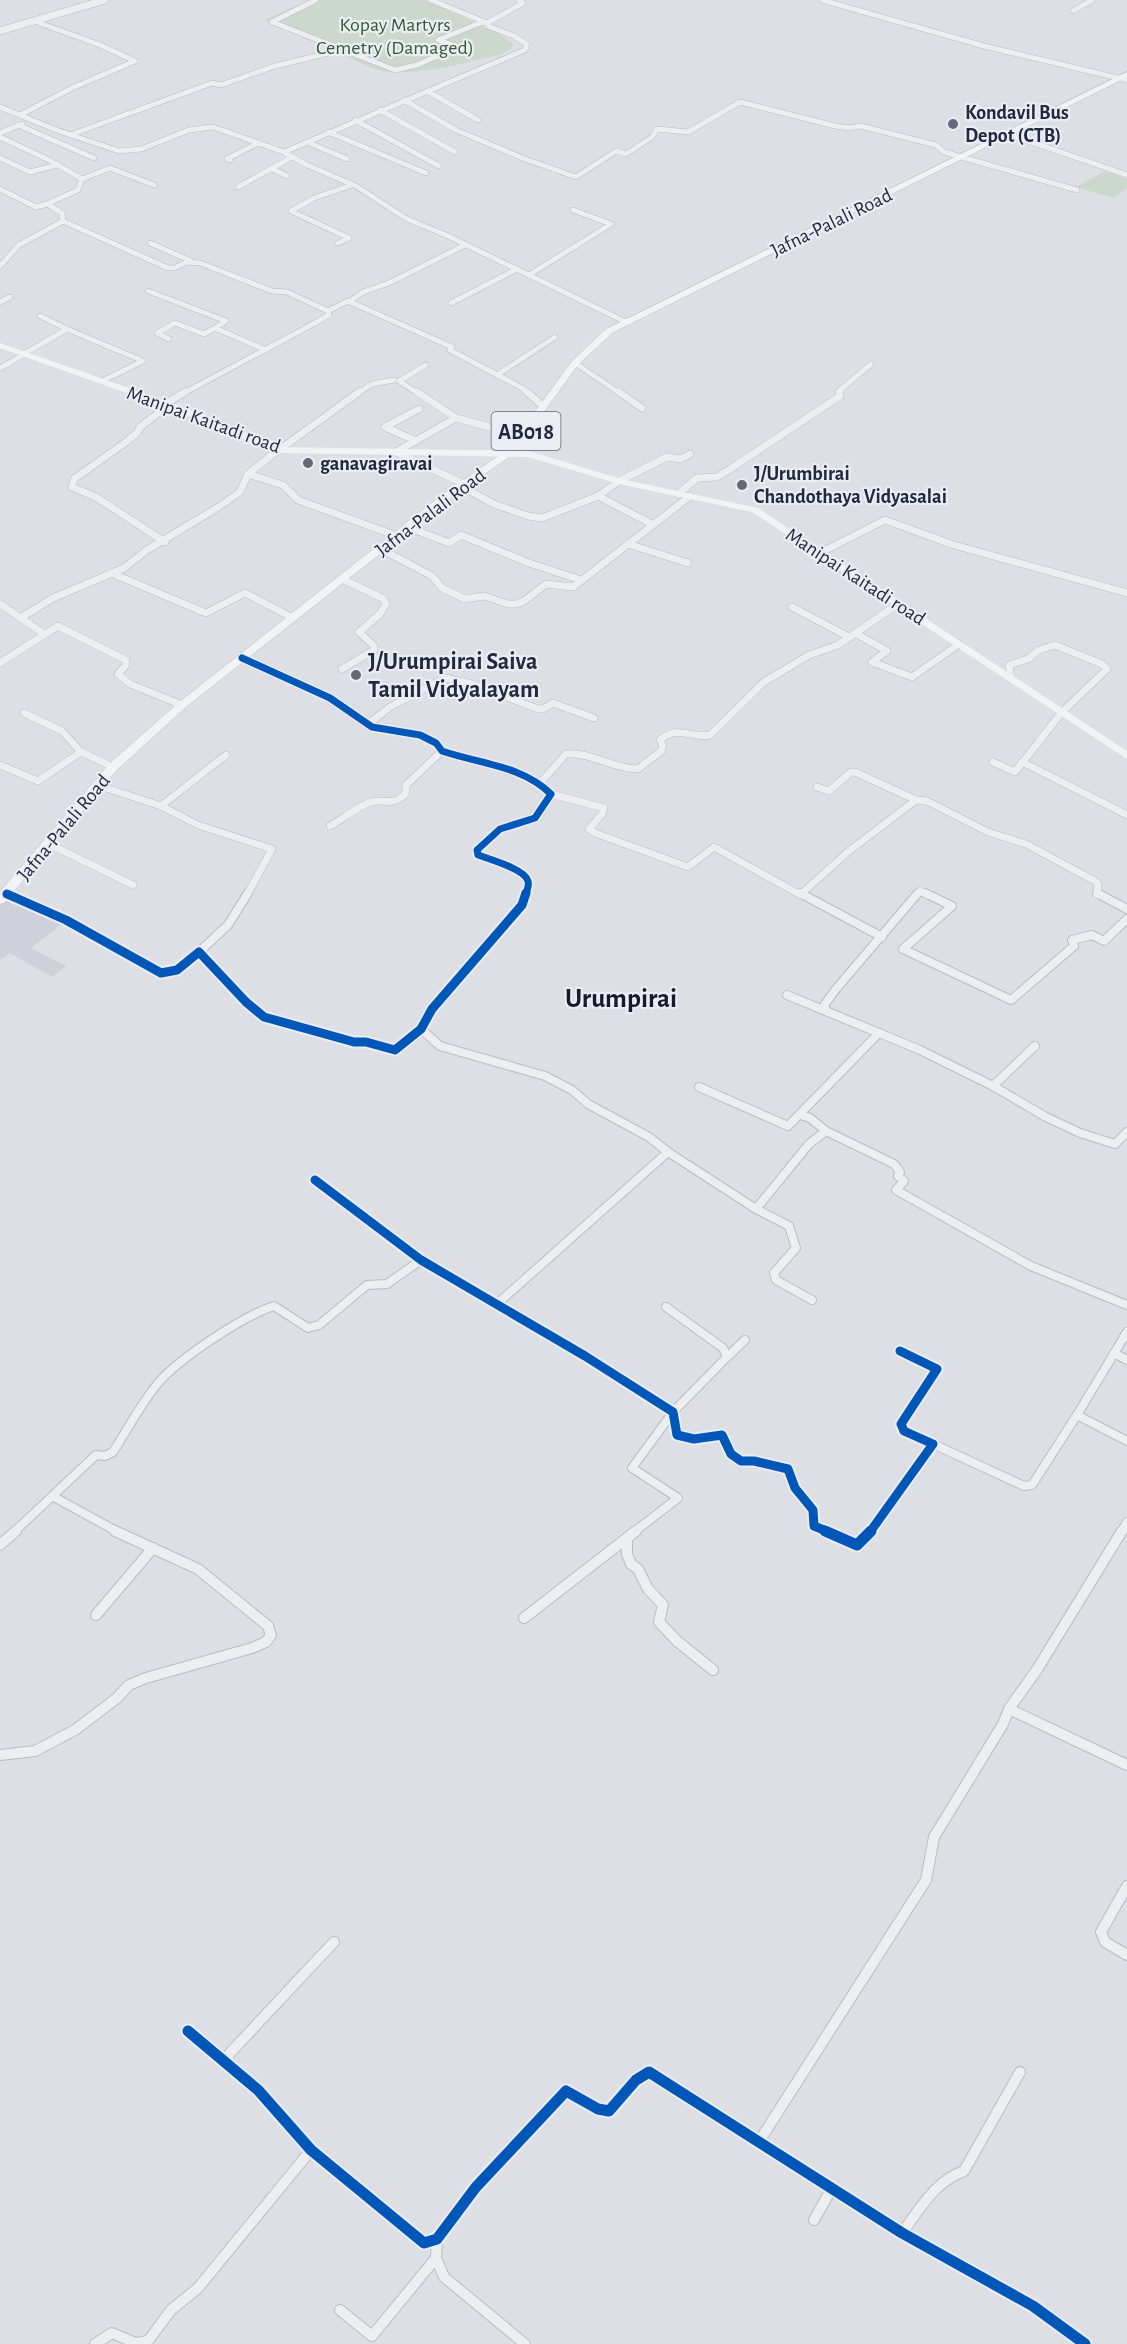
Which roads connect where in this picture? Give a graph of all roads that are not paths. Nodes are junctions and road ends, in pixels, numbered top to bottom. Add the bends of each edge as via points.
1 (105, 0) edge
2 (316, 0) edge
3 (430, 0) edge
4 (518, 0) edge
5 (822, 0) edge
6 (1092, 0) edge
7 (1073, 11) dead end
8 (34, 21) junction
9 (488, 23) junction
10 (0, 25) edge
11 (9, 28) junction
12 (0, 31) edge
13 (341, 50) junction
14 (1125, 77) edge
15 (427, 91) junction
16 (404, 100) junction
17 (0, 107) edge
18 (380, 110) junction
19 (20, 115) junction
20 (33, 120) junction
21 (355, 120) junction
22 (478, 120) dead end
23 (18, 125) junction
24 (328, 132) junction
25 (1008, 134) junction
26 (0, 135) edge
27 (70, 135) junction
28 (307, 142) junction
29 (258, 143) junction
30 (284, 152) junction
31 (455, 152) dead end
32 (292, 157) junction
33 (962, 157) junction
34 (0, 158) edge
35 (94, 158) dead end
36 (347, 159) dead end
37 (230, 160) dead end
38 (57, 165) junction
39 (439, 166) dead end
40 (270, 168) junction
41 (426, 173) dead end
42 (1127, 175) edge
43 (287, 176) dead end
44 (82, 179) junction
45 (154, 185) dead end
46 (352, 185) junction
47 (238, 187) dead end
48 (0, 189) edge
49 (1077, 190) dead end
50 (51, 203) junction
51 (573, 210) dead end
52 (63, 221) junction
53 (150, 243) dead end
54 (338, 243) dead end
55 (465, 244) junction
56 (192, 262) junction
57 (0, 266) edge
58 (517, 269) junction
59 (529, 275) junction
60 (148, 291) dead end
61 (10, 297) dead end
62 (0, 302) edge
63 (349, 302) junction
64 (451, 303) dead end
65 (328, 311) junction
66 (40, 316) dead end
67 (626, 322) junction
68 (215, 328) junction
69 (68, 329) junction
70 (555, 337) dead end
71 (169, 339) dead end
72 (0, 345) edge
73 (266, 350) junction
74 (24, 354) junction
75 (575, 363) junction
76 (871, 364) dead end
77 (426, 365) dead end
78 (0, 368) edge
79 (497, 375) junction
80 (394, 380) dead end
81 (102, 381) junction
82 (167, 404) junction
83 (544, 407) junction
84 (642, 408) dead end
85 (419, 409) dead end
86 (456, 418) junction
87 (416, 441) junction
88 (519, 441) junction
89 (279, 450) junction
90 (396, 452) junction
91 (510, 452) junction
92 (690, 454) dead end
93 (248, 474) junction
94 (619, 482) junction
95 (463, 485) junction
96 (678, 494) junction
97 (598, 496) junction
98 (690, 496) junction
99 (652, 524) junction
100 (408, 527) junction
101 (397, 536) junction
102 (165, 542) junction
103 (628, 544) junction
104 (381, 549) junction
105 (820, 553) junction
106 (688, 563) dead end
107 (111, 573) junction
108 (342, 579) junction
109 (581, 580) junction
110 (1127, 593) edge
111 (0, 604) edge
112 (898, 604) junction
113 (792, 607) dead end
114 (22, 617) junction
115 (292, 618) junction
116 (44, 634) junction
117 (852, 635) junction
118 (959, 644) junction
119 (242, 658) junction
120 (0, 663) edge
121 (342, 669) dead end
122 (1011, 679) junction
123 (182, 705) junction
124 (1062, 712) junction
125 (24, 713) dead end
126 (594, 718) dead end
127 (368, 724) junction
128 (442, 751) junction
129 (81, 752) junction
130 (226, 755) dead end
131 (1127, 756) edge
132 (993, 762) dead end
133 (1023, 762) junction
134 (0, 765) edge
135 (113, 767) junction
136 (542, 782) junction
137 (97, 785) junction
138 (817, 787) dead end
139 (551, 794) junction
140 (916, 800) junction
141 (161, 806) junction
142 (1127, 815) edge
143 (330, 826) dead end
144 (49, 844) junction
145 (133, 885) dead end
146 (799, 894) junction
147 (2, 898) edge
148 (1127, 909) edge
149 (1127, 919) edge
150 (882, 937) junction
151 (199, 952) junction
152 (787, 995) dead end
153 (825, 1010) junction
154 (421, 1029) junction
155 (879, 1033) junction
156 (1035, 1046) dead end
157 (993, 1086) junction
158 (699, 1088) dead end
159 (801, 1115) junction
160 (826, 1131) junction
161 (1127, 1132) edge
162 (668, 1152) junction
163 (315, 1180) dead end
164 (756, 1209) junction
165 (421, 1260) junction
166 (812, 1300) dead end
167 (497, 1304) junction
168 (1127, 1305) edge
169 (666, 1307) dead end
170 (1127, 1332) edge
171 (746, 1340) dead end
172 (900, 1351) dead end
173 (1114, 1353) junction
174 (727, 1358) junction
175 (1127, 1360) edge
176 (673, 1412) junction
177 (1077, 1415) junction
178 (1127, 1441) edge
179 (933, 1444) junction
180 (54, 1497) junction
181 (1127, 1522) edge
182 (627, 1538) junction
183 (0, 1545) edge
184 (153, 1548) junction
185 (96, 1615) dead end
186 (524, 1618) dead end
187 (713, 1670) dead end
188 (1010, 1709) junction
189 (0, 1755) edge
190 (1127, 1765) edge
191 (1127, 1886) edge
192 (334, 1942) dead end
193 (1127, 1955) edge
194 (188, 2031) dead end
195 (227, 2064) junction
196 (1020, 2072) dead end
197 (760, 2140) junction
198 (311, 2150) junction
199 (832, 2188) junction
200 (814, 2220) dead end
201 (902, 2233) junction
202 (437, 2239) junction
203 (436, 2258) junction
204 (340, 2310) dead end
205 (95, 2344) edge
206 (525, 2344) edge
207 (1085, 2344) edge

1 - 8 street
2 - 13 street via 272,22
3 - 9 street
4 - 9 street via 524,3
5 - 14 street via 984,46
6 - 7 street
8 - 11 street
8 - 19 street via 135,61
9 - 13 street via 438,40 458,47 395,70
9 - 15 street via 527,44 525,50
10 - 11 street
11 - 12 street
13 - 27 street via 275,66 221,85 212,83
14 - 25 main road, Jafna-Palali Road / AB018
15 - 16 street
15 - 22 street
16 - 18 street
16 - 33 street via 456,130 576,177 616,151 633,151 657,129 688,132 740,102 835,126 861,126 926,142
17 - 19 street
18 - 21 street
18 - 31 street
19 - 20 street
20 - 23 street
20 - 27 street
21 - 24 street
21 - 39 street
23 - 26 street
23 - 35 street
24 - 28 street
24 - 41 street
25 - 33 main road, Jafna-Palali Road / AB018
25 - 42 street
26 - 38 street
27 - 29 street via 119,151 141,149 189,130 213,127
28 - 30 street
28 - 36 street
29 - 30 street
29 - 37 street via 227,159
30 - 32 street
32 - 40 street
32 - 46 street
33 - 49 street
33 - 67 main road, Jafna-Palali Road / AB018
34 - 38 street via 30,172
38 - 44 street
40 - 43 street
40 - 47 street
44 - 45 street via 111,168
44 - 50 street via 78,190
46 - 54 street via 291,211 349,238
46 - 55 street via 407,219
48 - 50 street via 36,207
50 - 52 street via 62,213
51 - 59 street via 611,224
52 - 56 street via 168,268
52 - 57 street via 18,245
53 - 56 street
55 - 58 street
55 - 63 street
56 - 65 street via 272,291 287,292
58 - 59 street
58 - 64 street
59 - 67 street
60 - 68 street via 226,321
61 - 62 street
63 - 65 street
63 - 79 street via 444,343
65 - 73 street via 329,315
66 - 69 street
67 - 75 main road, Jafna-Palali Road / AB018 via 609,331
68 - 71 street via 204,334 175,323 157,333
68 - 73 street
69 - 74 street
69 - 81 street via 143,361
70 - 79 street
72 - 74 main road, Manipai Kaitadi road
73 - 82 street via 215,374
74 - 78 street
74 - 81 main road, Manipai Kaitadi road
75 - 83 main road, Jafna-Palali Road / AB018
75 - 84 street
76 - 96 street via 839,392 840,396 802,423 717,477 697,478
77 - 86 street via 399,381
79 - 83 street via 522,388
80 - 89 street via 372,384
81 - 82 main road, Manipai Kaitadi road
82 - 89 main road, Manipai Kaitadi road
82 - 102 street via 126,442 74,479 72,487 88,491
83 - 88 main road, Jafna-Palali Road / AB018
85 - 87 street via 385,427
86 - 87 street
86 - 88 street via 493,428
87 - 90 street
88 - 91 main road, Jafna-Palali Road / AB018
89 - 90 main road, Manipai Kaitadi road
89 - 93 street
90 - 91 main road, Manipai Kaitadi road
90 - 95 street
91 - 94 main road, Manipai Kaitadi road via 542,456
91 - 95 main road, Jafna-Palali Road / AB018
92 - 94 street via 681,459 667,457
93 - 101 street via 281,484 298,500
93 - 102 street via 240,492
94 - 96 main road, Manipai Kaitadi road
94 - 97 street
95 - 97 street via 494,504 542,518
95 - 100 main road, Jafna-Palali Road / AB018
96 - 98 main road, Manipai Kaitadi road
97 - 99 street
98 - 99 street
98 - 105 main road, Manipai Kaitadi road via 754,510
99 - 103 street
100 - 101 main road, Jafna-Palali Road / AB018
100 - 109 street via 449,543 461,535
101 - 104 main road, Jafna-Palali Road / AB018
102 - 107 street
103 - 106 street
103 - 109 street
104 - 108 main road, Jafna-Palali Road / AB018
104 - 109 street via 465,599 484,596 516,604 546,584 570,588
105 - 110 street via 885,520 954,545
105 - 112 main road, Manipai Kaitadi road
107 - 114 street via 53,598
107 - 115 street via 206,613 245,593
108 - 115 main road, Jafna-Palali Road / AB018
108 - 121 street via 384,598 386,604 359,632 374,650
111 - 114 street
112 - 117 street
112 - 118 main road, Manipai Kaitadi road
113 - 117 street
114 - 116 street
115 - 119 main road, Jafna-Palali Road / AB018
116 - 120 street
116 - 123 street via 58,626 116,653 126,660 118,674 130,684
117 - 118 street via 887,651 872,662 912,677
117 - 136 street via 764,682 710,735 702,738 682,731 666,733 660,740 661,751 638,769 602,758 566,754
118 - 122 main road, Manipai Kaitadi road
119 - 123 main road, Jafna-Palali Road / AB018
119 - 127 street via 343,706
122 - 124 main road, Manipai Kaitadi road
122 - 124 street via 1009,665 1028,659 1047,646 1064,648 1106,666 1106,671
123 - 135 main road, Jafna-Palali Road / AB018
124 - 131 main road, Manipai Kaitadi road
124 - 133 street
125 - 129 street via 62,731
126 - 127 street via 553,703 538,709 446,678 390,707
127 - 128 street via 432,739
128 - 136 street
128 - 143 street via 406,785 406,793 400,799 392,803 371,802
129 - 134 street via 38,781
129 - 135 street
130 - 141 street
132 - 133 street via 1015,772
133 - 142 street
135 - 137 main road, Jafna-Palali Road / AB018
136 - 139 street
137 - 141 street
137 - 144 main road, Jafna-Palali Road / AB018
138 - 140 street via 829,790 855,772
139 - 146 street via 604,808 603,814 590,823 589,829 595,834 688,867 714,847
139 - 154 street via 535,818 500,830 477,850 478,855 528,878 526,897 432,1009
140 - 146 street
140 - 148 street via 927,801 1043,854 1095,881 1097,895
141 - 151 street via 198,825 272,849 228,925
144 - 145 street
144 - 147 main road, Jafna-Palali Road / AB018
146 - 150 street
147 - 151 street via 66,920 168,975
149 - 150 street via 1104,941 1092,935 1072,940 1074,946 1011,1000 903,949 952,906 920,891
150 - 153 street via 850,969 825,1004
151 - 154 street via 264,1017 395,1050
152 - 153 street
153 - 155 street
154 - 162 street via 440,1046 545,1076
155 - 157 street
155 - 159 street
156 - 157 street
157 - 161 street via 1080,1133 1115,1144
158 - 159 street via 788,1126
159 - 160 street
160 - 164 street via 809,1144
160 - 168 street via 894,1164 904,1181 896,1190 1031,1266
162 - 164 street
162 - 167 street
163 - 165 street
164 - 166 street via 789,1226 796,1248 774,1273 776,1280
165 - 167 street
165 - 180 street via 387,1284 367,1285 319,1325 308,1328 272,1306 249,1317 160,1380 113,1452 96,1455
167 - 176 street
169 - 174 street via 723,1348
170 - 173 street
171 - 174 street
172 - 179 street via 937,1369 901,1424 904,1431
173 - 175 street
173 - 177 street
174 - 176 street
176 - 179 street via 677,1435 698,1441 722,1435 731,1454 741,1461 788,1469 795,1488 813,1510 814,1526 857,1545
176 - 182 street via 632,1468 678,1498
177 - 178 street
177 - 179 street via 1032,1485 1024,1485
180 - 183 street
180 - 184 street
181 - 188 street
182 - 186 street
182 - 187 street via 631,1564 663,1605 659,1622
184 - 185 street
184 - 189 street via 198,1569 268,1626 271,1635 266,1642 129,1685 75,1730 35,1751
188 - 190 street
188 - 197 street via 934,1837 926,1880
191 - 193 street via 1101,1932 1105,1942
192 - 195 street via 229,2054
194 - 195 street
195 - 198 street via 258,2090
196 - 201 street via 964,2171 951,2174 934,2190
197 - 199 street
197 - 202 street via 649,2072 635,2077 619,2103 609,2111 566,2091 476,2187
198 - 202 street via 424,2243
198 - 205 street via 198,2288 171,2310 148,2342 136,2343 112,2333
199 - 200 street
199 - 201 street
201 - 207 street via 1033,2306
202 - 203 street
203 - 204 street via 372,2336
203 - 206 street via 444,2277

